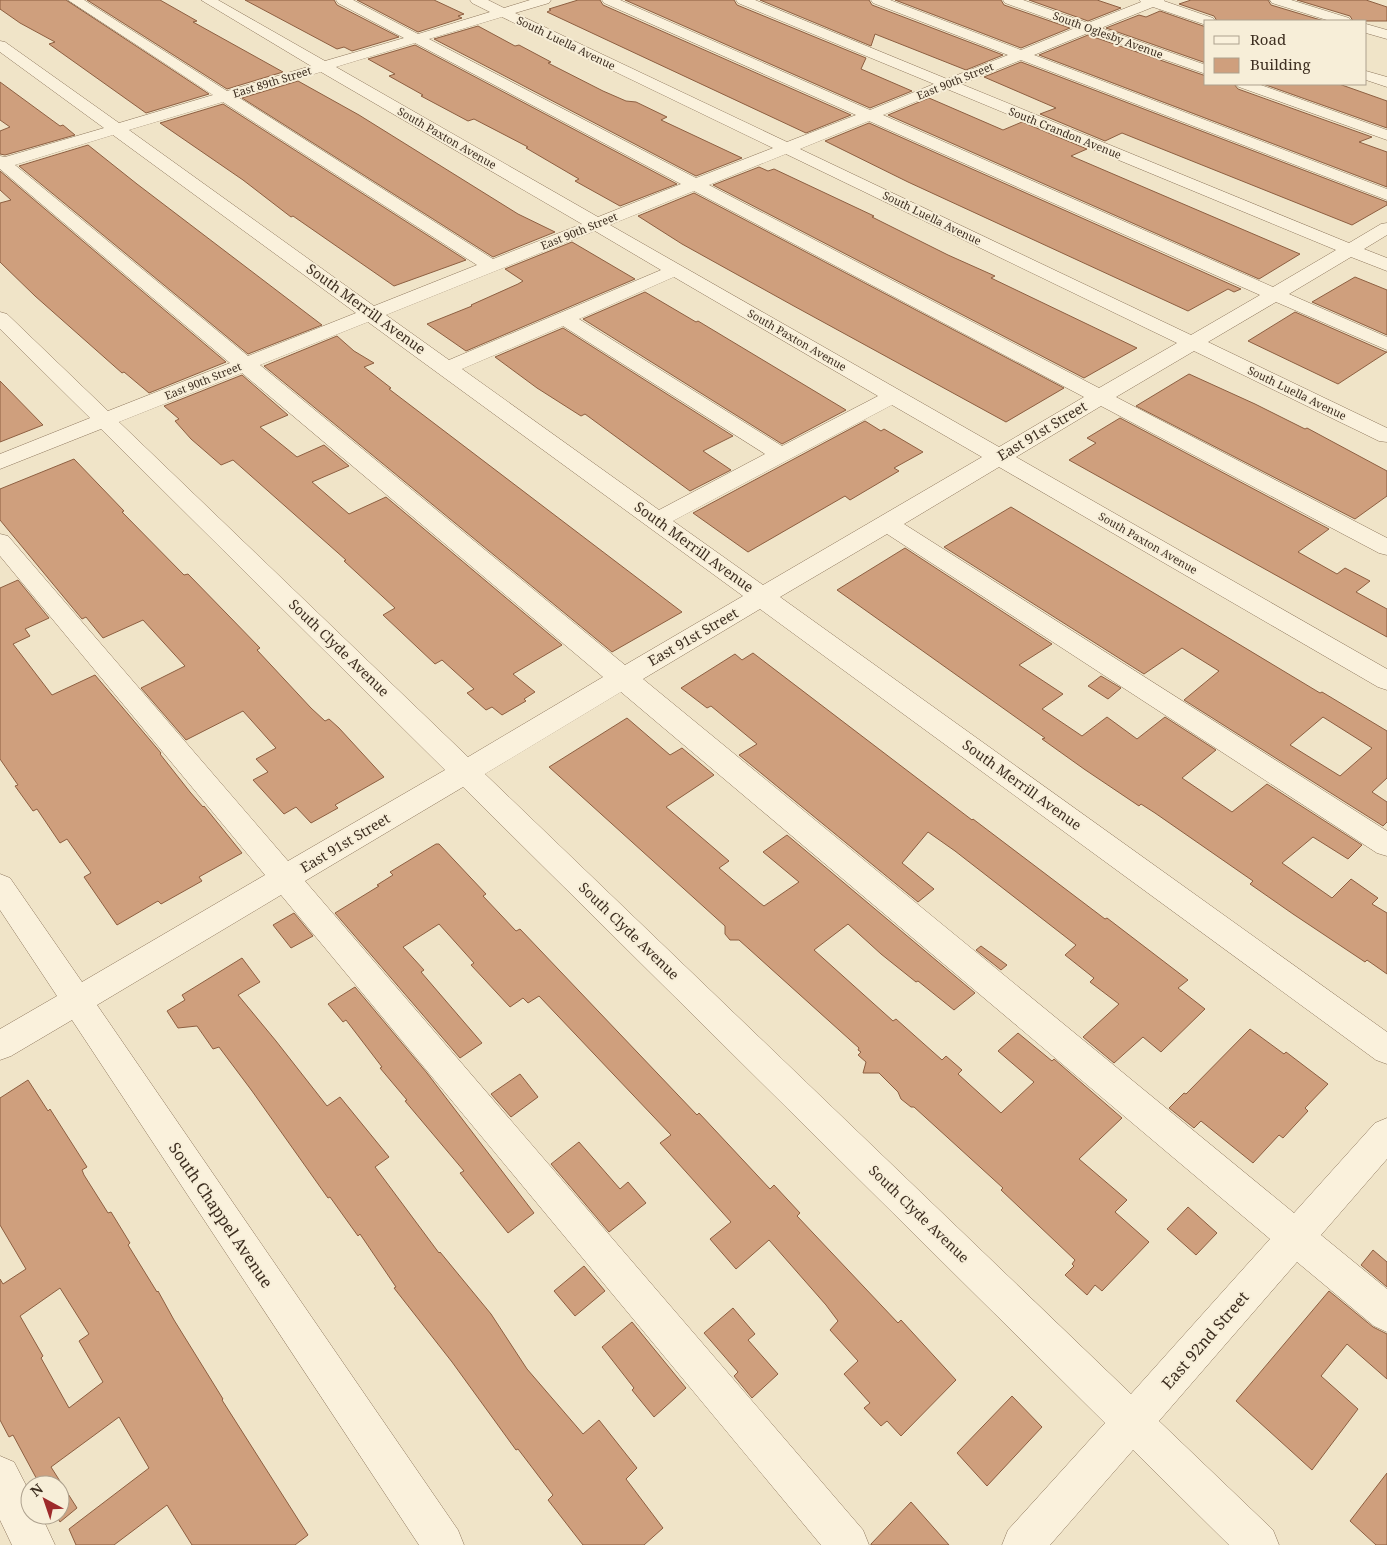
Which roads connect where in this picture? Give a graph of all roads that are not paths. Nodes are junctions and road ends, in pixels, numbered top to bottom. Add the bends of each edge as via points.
1 (75, 0) edge
2 (208, 0) edge
3 (343, 0) edge
4 (477, 0) edge
5 (544, 0) edge
6 (609, 0) edge
7 (878, 0) edge
8 (1010, 0) edge
9 (1277, 0) edge
10 (753, 1) edge
11 (1152, 1) edge
12 (503, 12) junction
13 (1205, 20) edge
14 (1341, 20) edge
15 (1088, 28) junction
16 (1367, 28) edge
17 (1387, 35) edge
18 (416, 38) junction
19 (0, 44) edge
20 (1021, 55) junction
21 (323, 66) junction
22 (1204, 69) edge
23 (1367, 75) edge
24 (1387, 82) edge
25 (947, 84) junction
26 (1247, 85) edge
27 (225, 96) junction
28 (869, 115) junction
29 (116, 129) junction
30 (1387, 135) edge
31 (786, 148) junction
32 (1, 162) edge
33 (695, 184) junction
34 (1387, 195) edge
35 (596, 224) junction
36 (1387, 228) edge
37 (1350, 250) junction
38 (1387, 265) edge
39 (491, 266) junction
40 (676, 270) junction
41 (1274, 294) junction
42 (372, 314) junction
43 (0, 318) edge
44 (564, 318) junction
45 (1193, 343) junction
46 (1387, 344) edge
47 (245, 364) junction
48 (447, 368) junction
49 (893, 396) junction
50 (1100, 397) junction
51 (105, 420) junction
52 (1387, 436) edge
53 (781, 455) junction
54 (999, 457) junction
55 (0, 462) edge
56 (657, 520) junction
57 (886, 523) junction
58 (0, 541) edge
59 (1387, 548) edge
60 (762, 596) junction
61 (623, 678) junction
62 (1387, 681) edge
63 (466, 772) junction
64 (1387, 845) edge
65 (285, 878) junction
66 (0, 886) edge
67 (77, 1000) junction
68 (0, 1046) edge
69 (1387, 1050) edge
70 (1387, 1134) edge
71 (1296, 1237) junction
72 (1387, 1313) edge
73 (1132, 1422) junction
74 (0, 1476) edge
75 (34, 1545) edge
76 (443, 1545) edge
77 (848, 1545) edge
78 (1023, 1545) edge
79 (1258, 1545) edge

1 - 27 street
2 - 21 street, South Paxton Avenue
3 - 18 street
4 - 12 street, South Luella Avenue
5 - 12 street, East 89th Street
6 - 28 street
7 - 20 street
8 - 15 street, South Oglesby Avenue
9 - 14 street
10 - 25 street, South Crandon Avenue
11 - 13 street
11 - 15 street, East 90th Street
12 - 18 street, East 89th Street
12 - 31 street, South Luella Avenue
15 - 20 street, East 90th Street
15 - 22 street, South Oglesby Avenue
16 - 17 street
18 - 21 street, East 89th Street
18 - 33 street
19 - 29 street, South Merrill Avenue
20 - 25 street, East 90th Street
20 - 34 street
21 - 27 street, East 89th Street
21 - 35 street, South Paxton Avenue
23 - 24 street
25 - 28 street, East 90th Street
25 - 37 street, South Crandon Avenue
26 - 30 street
27 - 29 street, East 89th Street
27 - 39 street
28 - 31 street, East 90th Street
28 - 41 street
29 - 32 street, East 89th Street
29 - 42 street, South Merrill Avenue
31 - 33 street, East 90th Street
31 - 45 street, South Luella Avenue
32 - 47 street
33 - 35 street, East 90th Street
33 - 50 street
35 - 39 street, East 90th Street
35 - 40 street, South Paxton Avenue
36 - 37 street, East 91st Street
37 - 38 street, South Crandon Avenue
37 - 41 street, East 91st Street
39 - 42 street, East 90th Street
40 - 44 street
40 - 49 street, South Paxton Avenue
41 - 45 street, East 91st Street
41 - 46 street
42 - 47 street, East 90th Street
42 - 48 street, South Merrill Avenue
43 - 51 street, South Clyde Avenue
44 - 48 street
44 - 53 street
45 - 50 street, East 91st Street
45 - 52 street, South Luella Avenue
47 - 51 street, East 90th Street
47 - 61 street
48 - 56 street, South Merrill Avenue
49 - 53 street
49 - 54 street, South Paxton Avenue
50 - 54 street, East 91st Street
50 - 59 street
51 - 55 street, East 90th Street
51 - 63 street, South Clyde Avenue
53 - 56 street
54 - 57 street, East 91st Street
54 - 62 street, South Paxton Avenue
56 - 60 street, South Merrill Avenue
57 - 60 street, East 91st Street
57 - 64 street
58 - 65 street
60 - 61 street, East 91st Street
60 - 69 street, South Merrill Avenue
61 - 63 street, East 91st Street
61 - 71 street
63 - 65 street, East 91st Street
63 - 73 street, South Clyde Avenue
65 - 67 street, East 91st Street
65 - 77 street
66 - 67 street, South Chappel Avenue
67 - 68 street, East 91st Street
67 - 76 street, South Chappel Avenue
70 - 71 street, East 92nd Street
71 - 72 street
71 - 73 street, East 92nd Street
73 - 78 street, East 92nd Street
73 - 79 street, South Clyde Avenue
74 - 75 street

